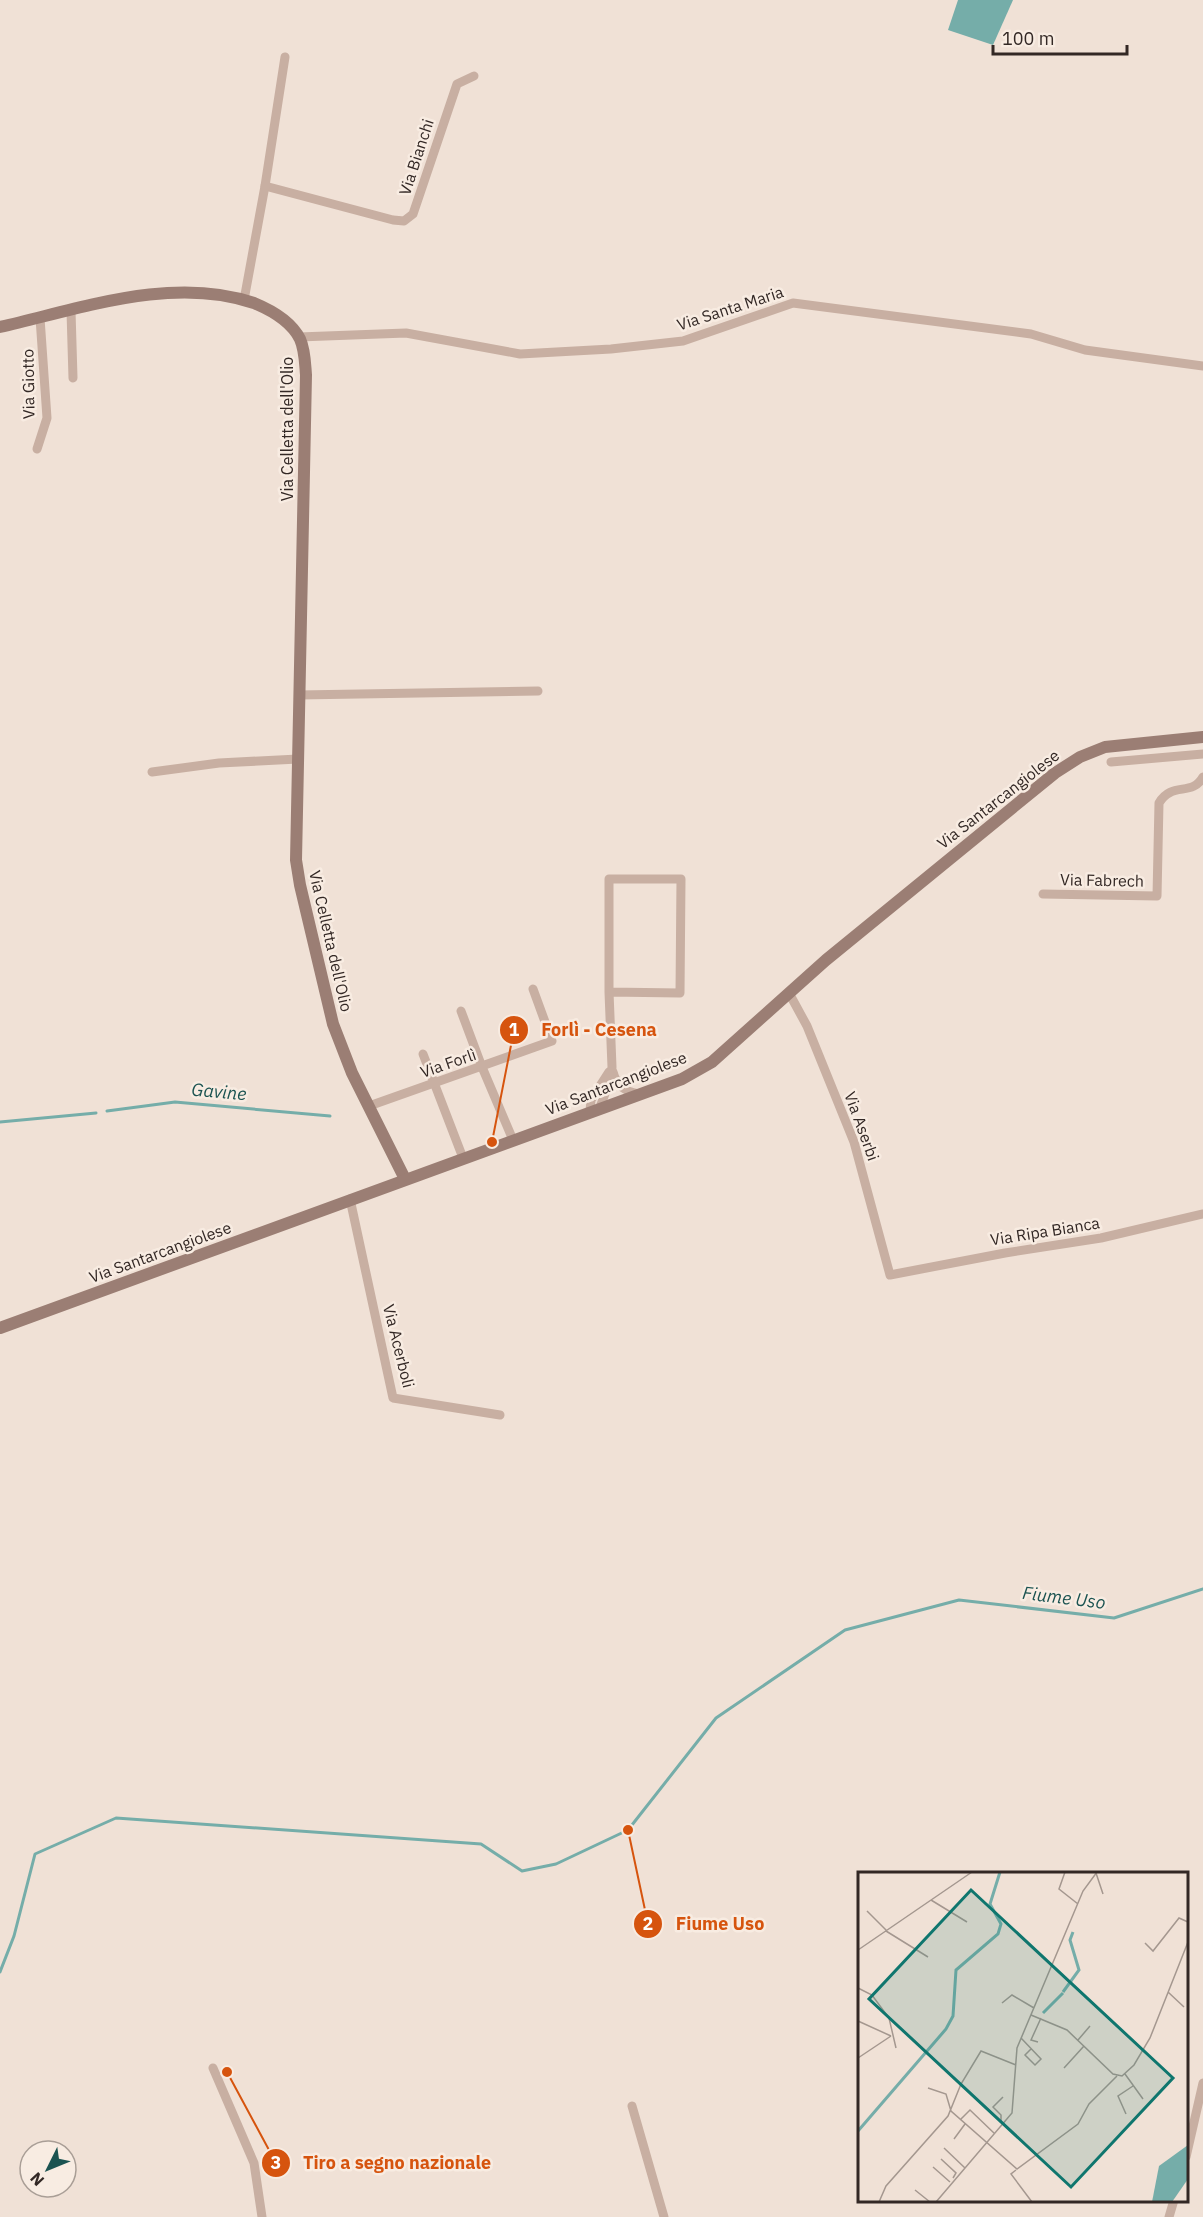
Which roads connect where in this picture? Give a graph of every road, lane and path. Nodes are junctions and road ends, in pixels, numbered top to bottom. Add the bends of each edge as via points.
1 (285, 57) dead end
2 (474, 75) dead end
3 (266, 186) junction
4 (244, 300) junction
5 (71, 311) junction
6 (40, 318) junction
7 (0, 327) edge
8 (299, 337) junction
9 (1203, 366) edge
10 (73, 378) dead end
11 (37, 449) dead end
12 (537, 691) dead end
13 (299, 695) junction
14 (1202, 738) edge
15 (1203, 754) edge
16 (298, 759) junction
17 (1111, 762) dead end
18 (152, 772) dead end
19 (1203, 777) edge
20 (1043, 894) dead end
21 (533, 988) dead end
22 (609, 992) junction
23 (789, 993) junction
24 (461, 1011) dead end
25 (423, 1054) dead end
26 (482, 1067) junction
27 (612, 1067) junction
28 (434, 1084) junction
29 (641, 1095) junction
30 (369, 1106) junction
31 (595, 1109) junction
32 (513, 1140) junction
33 (463, 1158) junction
34 (405, 1179) junction
35 (350, 1199) junction
36 (1203, 1214) edge
37 (890, 1275) joint
38 (0, 1328) edge
39 (500, 1415) dead end
40 (213, 2068) dead end
41 (1203, 2083) edge
42 (632, 2106) dead end
43 (1188, 2148) edge
44 (1173, 2202) edge
45 (262, 2217) edge
46 (664, 2217) edge
47 (1169, 2217) edge

1 - 3 street
2 - 3 street, Via Bianchi via 457,84 413,214 404,221
3 - 4 street
4 - 5 main road, Via Celletta dell'Olio via 189,292 162,293
4 - 8 main road, Via Celletta dell'Olio via 275,313
5 - 6 main road, Via Celletta dell'Olio
5 - 10 street
6 - 7 main road, Via Celletta dell'Olio
6 - 11 street, Via Giotto via 47,417
8 - 9 street, Via Santa Maria via 406,333 520,354 610,349 683,341 793,303 1031,334 1085,350
8 - 13 main road, Via Celletta dell'Olio via 306,375
12 - 13 street
13 - 16 main road, Via Celletta dell'Olio
14 - 15 street, Via Santarcangiolese
14 - 23 main road, Via Santarcangiolese via 1114,746 1080,757 1040,785
15 - 17 street, Via Santarcangiolese
16 - 18 street via 219,763
16 - 30 main road, Via Celletta dell'Olio via 296,860 300,885 333,1024
19 - 20 street, Via Fabrech via 1193,788 1173,790 1159,803 1157,896
21 - 26 street, Via Forlì via 552,1041
22 - 22 street via 609,879 681,879 680,993
22 - 27 street
23 - 29 main road, Via Santarcangiolese via 712,1062
23 - 37 street, Via Aserbi via 807,1026 854,1142
24 - 26 street
25 - 28 street
26 - 28 street, Via Forlì
26 - 32 street
27 - 29 street via 619,1086
27 - 31 street via 611,1078
28 - 30 street, Via Forlì
28 - 33 street
29 - 31 main road, Via Santarcangiolese
30 - 34 main road, Via Celletta dell'Olio
31 - 32 main road, Via Santarcangiolese
32 - 33 main road, Via Santarcangiolese
33 - 34 main road, Via Santarcangiolese
34 - 35 main road, Via Santarcangiolese
35 - 38 main road, Via Santarcangiolese
35 - 39 street, Via Acerboli via 393,1398
36 - 37 street, Via Ripa Bianca via 1101,1238
40 - 45 street via 254,2163
41 - 43 street
42 - 46 street
44 - 47 street

